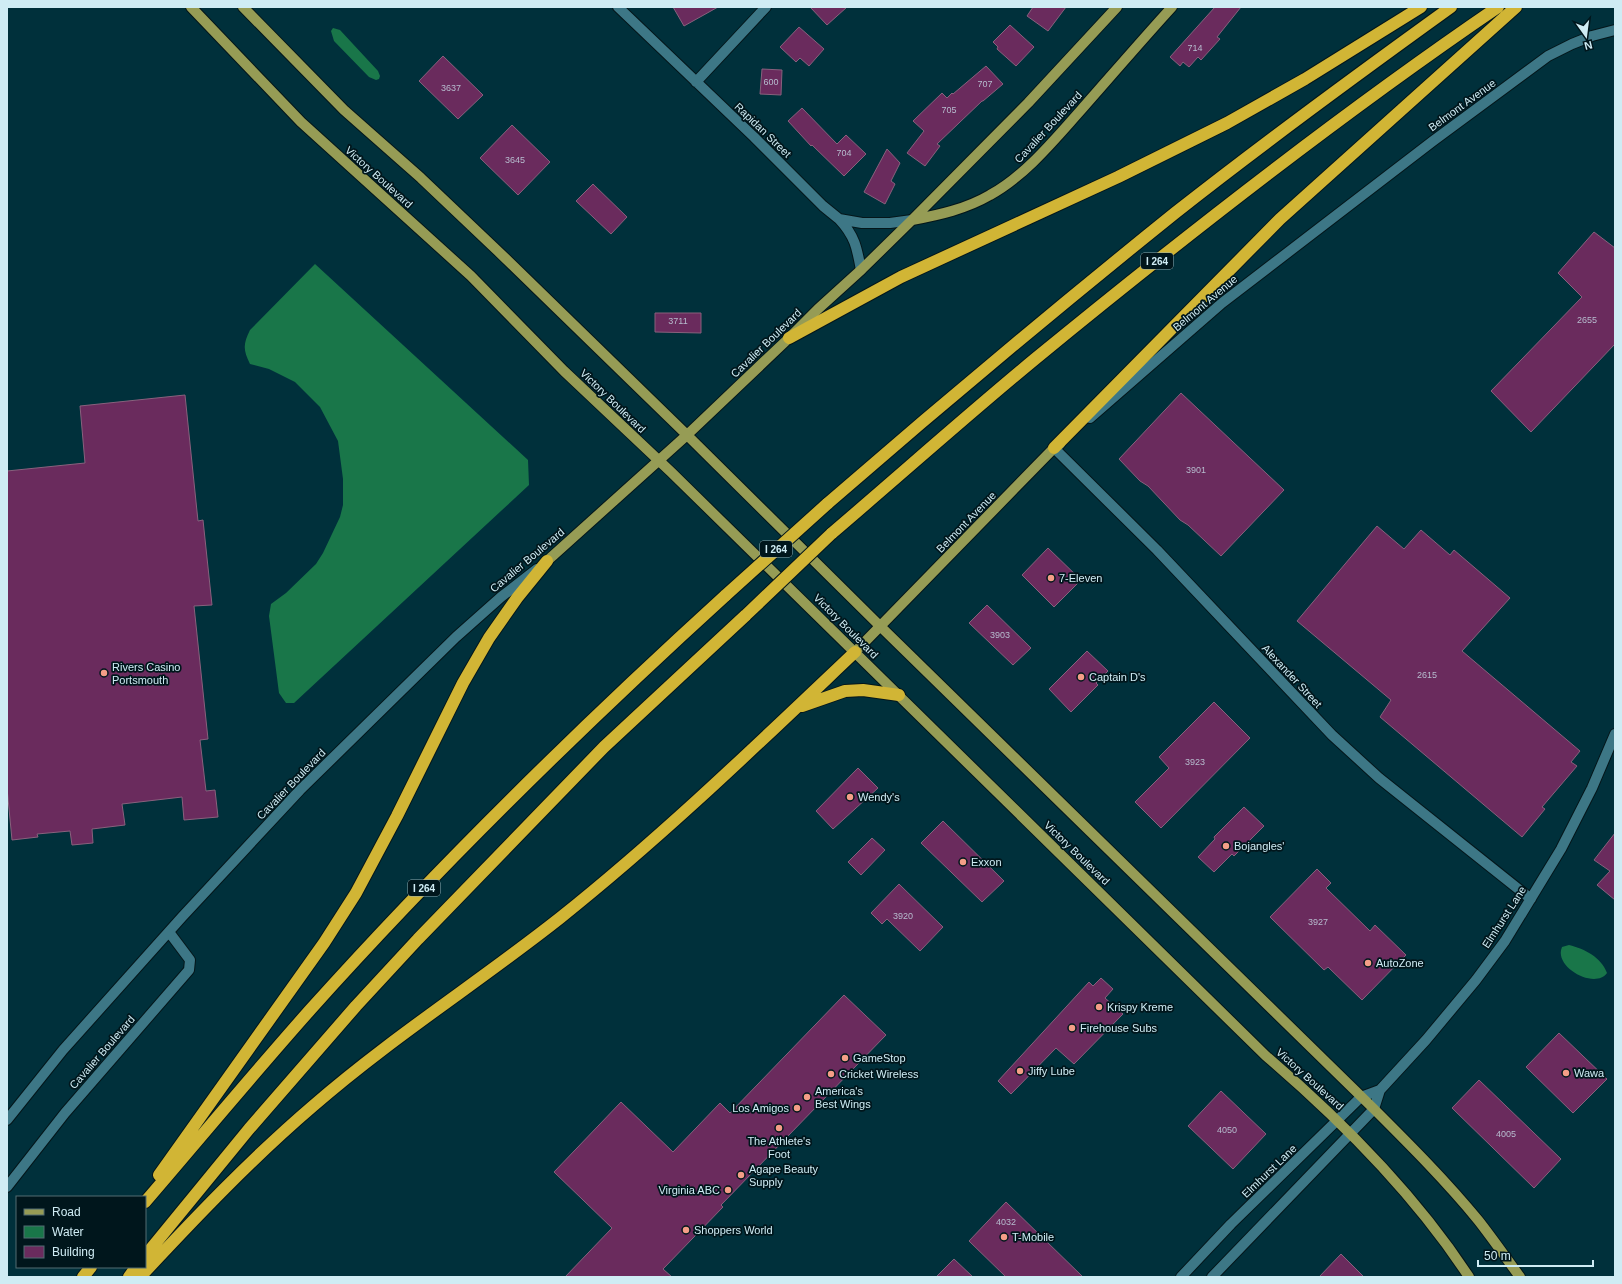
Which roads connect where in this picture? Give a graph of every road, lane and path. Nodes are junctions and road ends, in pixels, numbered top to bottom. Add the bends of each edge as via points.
1 (191, 7) edge
2 (244, 7) edge
3 (618, 7) edge
4 (766, 7) edge
5 (1117, 7) edge
6 (1172, 7) edge
7 (1421, 7) edge
8 (1451, 7) edge
9 (1498, 7) edge
10 (1516, 7) edge
11 (1615, 30) edge
12 (696, 82) junction
13 (838, 219) junction
14 (912, 220) junction
15 (861, 270) junction
16 (789, 338) junction
17 (687, 435) junction
18 (1054, 448) junction
19 (659, 460) junction
20 (547, 560) junction
21 (881, 627) junction
22 (855, 652) junction
23 (899, 695) junction
24 (797, 708) junction
25 (1615, 734) edge
26 (1531, 899) junction
27 (169, 932) junction
28 (1380, 1090) junction
29 (1361, 1097) junction
30 (1374, 1109) junction
31 (7, 1120) edge
32 (1338, 1121) junction
33 (1350, 1133) junction
34 (7, 1187) edge
35 (144, 1196) edge
36 (146, 1201) edge
37 (146, 1255) edge
38 (90, 1268) edge
39 (135, 1268) edge
40 (83, 1277) edge
41 (129, 1277) edge
42 (140, 1277) edge
43 (1181, 1277) edge
44 (1212, 1277) edge
45 (1469, 1277) edge
46 (1520, 1277) edge

1 - 19 main road, Victory Boulevard via 301,122 471,276 564,371
2 - 17 main road, Victory Boulevard via 344,110 421,178
3 - 12 street, Rapidan Street
4 - 12 street
5 - 14 main road, Cavalier Boulevard via 1028,103
6 - 14 main road, Cavalier Boulevard via 1056,138 1016,178 978,201 946,213
7 - 16 highway via 1305,79 1227,123 1118,177 901,277
8 - 36 highway, I 264, bridge via 1176,212 976,376 827,504 669,646 543,767 415,897 310,1010
9 - 37 highway, I 264, bridge via 1322,133 1156,262 1034,360 831,534 604,747 418,939 249,1129
10 - 18 highway via 1280,219
11 - 18 street, Belmont Avenue via 1579,41 1548,56 1444,133 1222,302 1128,387
12 - 13 street, Rapidan Street
13 - 14 street via 862,223
13 - 15 street, Rapidan Street via 856,244
14 - 15 main road, Cavalier Boulevard
15 - 16 main road, Cavalier Boulevard
16 - 17 main road, Cavalier Boulevard
17 - 19 main road, Cavalier Boulevard
17 - 21 main road, Victory Boulevard
18 - 21 main road, Belmont Avenue
18 - 26 street, Alexander Street via 1158,550 1332,735 1379,778
19 - 20 main road, Cavalier Boulevard
19 - 22 main road, Victory Boulevard
20 - 27 street, Cavalier Boulevard via 456,636 300,790
20 - 35 highway via 493,632 463,682 356,893 324,943
21 - 22 main road, Belmont Avenue
21 - 29 main road, Victory Boulevard
22 - 23 main road, Victory Boulevard
22 - 24 highway
23 - 24 highway via 863,690 845,691
23 - 32 main road, Victory Boulevard via 1266,1056
24 - 42 highway via 724,777 560,918 371,1058 312,1106 211,1201
25 - 26 street, Elmhurst Lane via 1589,794 1561,849
26 - 28 street, Elmhurst Lane via 1476,980
27 - 31 street, Cavalier Boulevard via 63,1050
27 - 34 street, Cavalier Boulevard via 190,960 189,970 65,1113
28 - 29 street, Elmhurst Lane
28 - 30 street, Elmhurst Lane
29 - 30 main road, Victory Boulevard
29 - 32 street, Elmhurst Lane
30 - 33 street, Elmhurst Lane
30 - 46 main road, Victory Boulevard via 1458,1197
32 - 33 main road, Victory Boulevard
32 - 43 street, Elmhurst Lane via 1231,1224
33 - 44 street, Elmhurst Lane
33 - 45 main road, Victory Boulevard via 1400,1188
38 - 40 highway
39 - 41 highway

